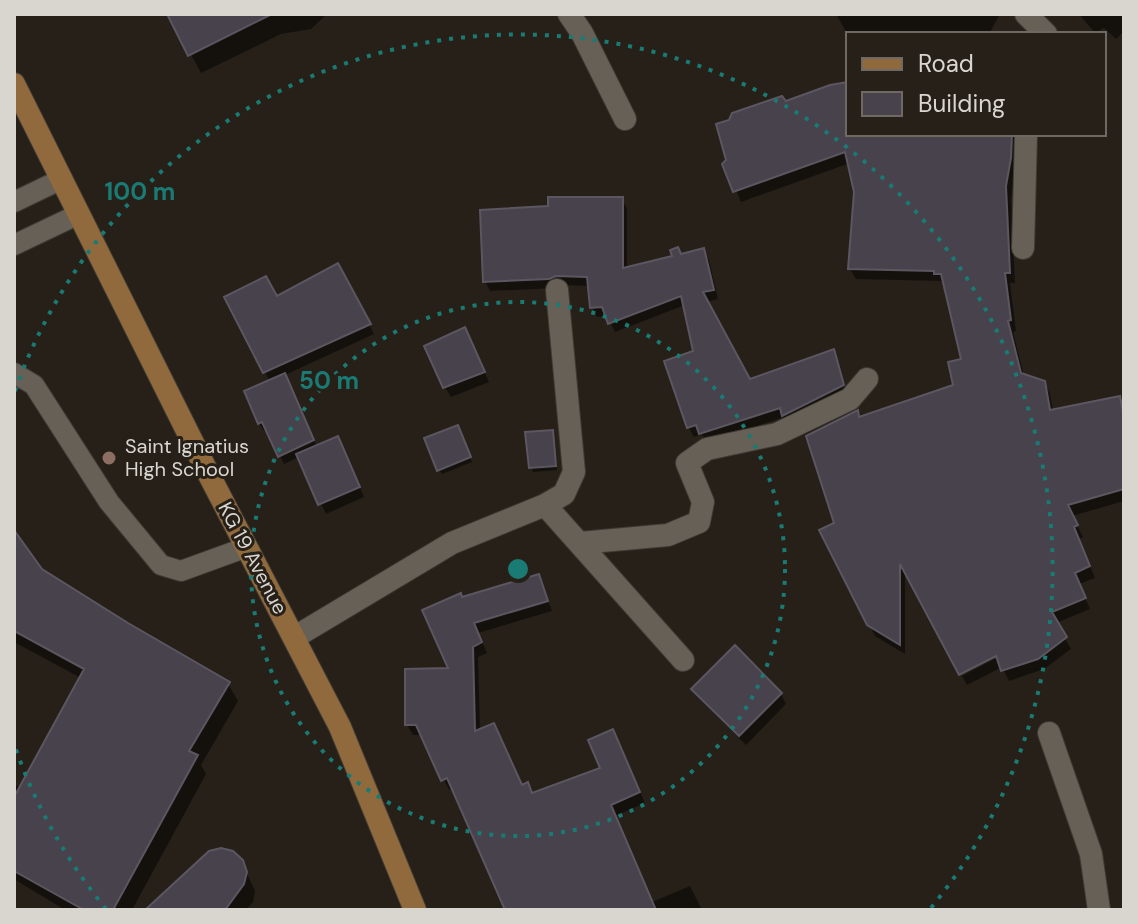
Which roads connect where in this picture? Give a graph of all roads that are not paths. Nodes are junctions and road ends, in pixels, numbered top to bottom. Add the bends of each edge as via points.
1 (569, 14) edge
2 (1026, 14) edge
3 (1044, 32) edge
4 (14, 84) edge
5 (625, 119) dead end
6 (1026, 136) edge
7 (62, 179) junction
8 (14, 202) edge
9 (79, 214) junction
10 (14, 245) edge
11 (1023, 248) dead end
12 (557, 290) dead end
13 (14, 373) edge
14 (867, 379) dead end
15 (545, 505) junction
16 (580, 543) junction
17 (247, 547) junction
18 (295, 637) junction
19 (683, 660) dead end
20 (1049, 733) dead end
21 (415, 910) edge
22 (1099, 910) edge

1 - 5 street
2 - 3 street
4 - 7 main road, KG 19 Avenue
6 - 11 street
7 - 8 lane
7 - 9 main road, KG 19 Avenue
9 - 10 lane
9 - 17 main road, KG 19 Avenue
12 - 15 street via 574,472 564,494
13 - 17 lane via 34,385 109,502 161,565 181,571
14 - 16 street via 850,399 777,434 707,449 687,463 703,502 699,522 668,535
15 - 16 street
15 - 18 street via 452,543
16 - 19 street
17 - 18 main road, KG 19 Avenue
18 - 21 main road, KG 19 Avenue via 340,727
20 - 22 street via 1091,854

